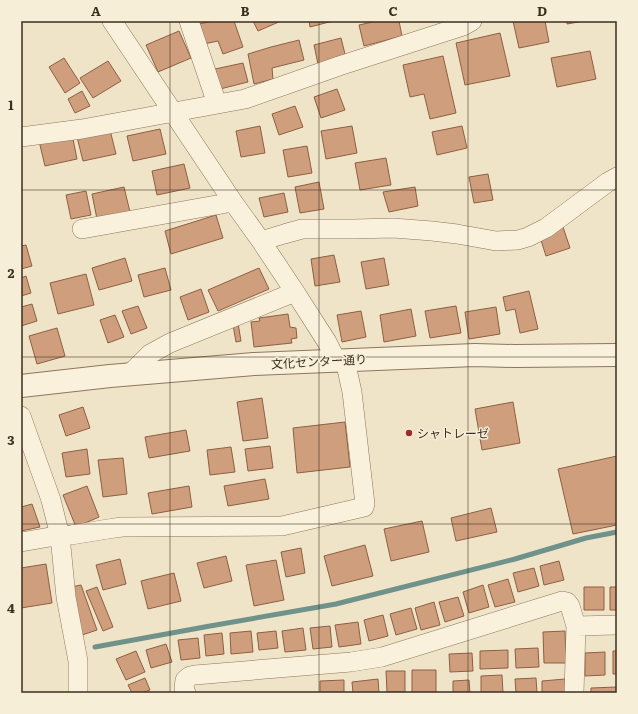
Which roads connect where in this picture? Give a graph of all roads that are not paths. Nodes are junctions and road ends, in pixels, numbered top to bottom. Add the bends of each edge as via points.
1 (189, 21) edge
2 (472, 21) edge
3 (117, 22) edge
4 (217, 104) junction
5 (173, 112) junction
6 (21, 137) edge
7 (617, 177) edge
8 (233, 202) junction
9 (82, 229) dead end
10 (261, 241) junction
11 (295, 292) junction
12 (617, 355) edge
13 (341, 360) junction
14 (130, 374) junction
15 (21, 386) edge
16 (21, 416) edge
17 (60, 536) junction
18 (21, 542) edge
19 (617, 625) edge
20 (576, 626) junction
21 (78, 693) edge
22 (186, 693) edge
23 (574, 693) edge

1 - 4 street
2 - 4 street via 464,26 245,99
3 - 5 street
4 - 5 street
5 - 6 street
5 - 8 street
7 - 10 street via 546,228 518,240 496,241 444,232 393,228 312,228
8 - 9 street
8 - 10 street
10 - 11 street
11 - 13 street
11 - 14 street via 170,343 150,354
12 - 13 street, 文化センター通り via 475,355
13 - 14 street, 文化センター通り
13 - 17 street via 352,392 364,507 282,526 122,527
14 - 15 street, 文化センター通り
16 - 17 street via 51,500
17 - 18 street
17 - 21 street via 66,597 78,661
19 - 20 street
20 - 22 street via 570,606 562,601 382,657 351,662 194,675 185,680
20 - 23 street

